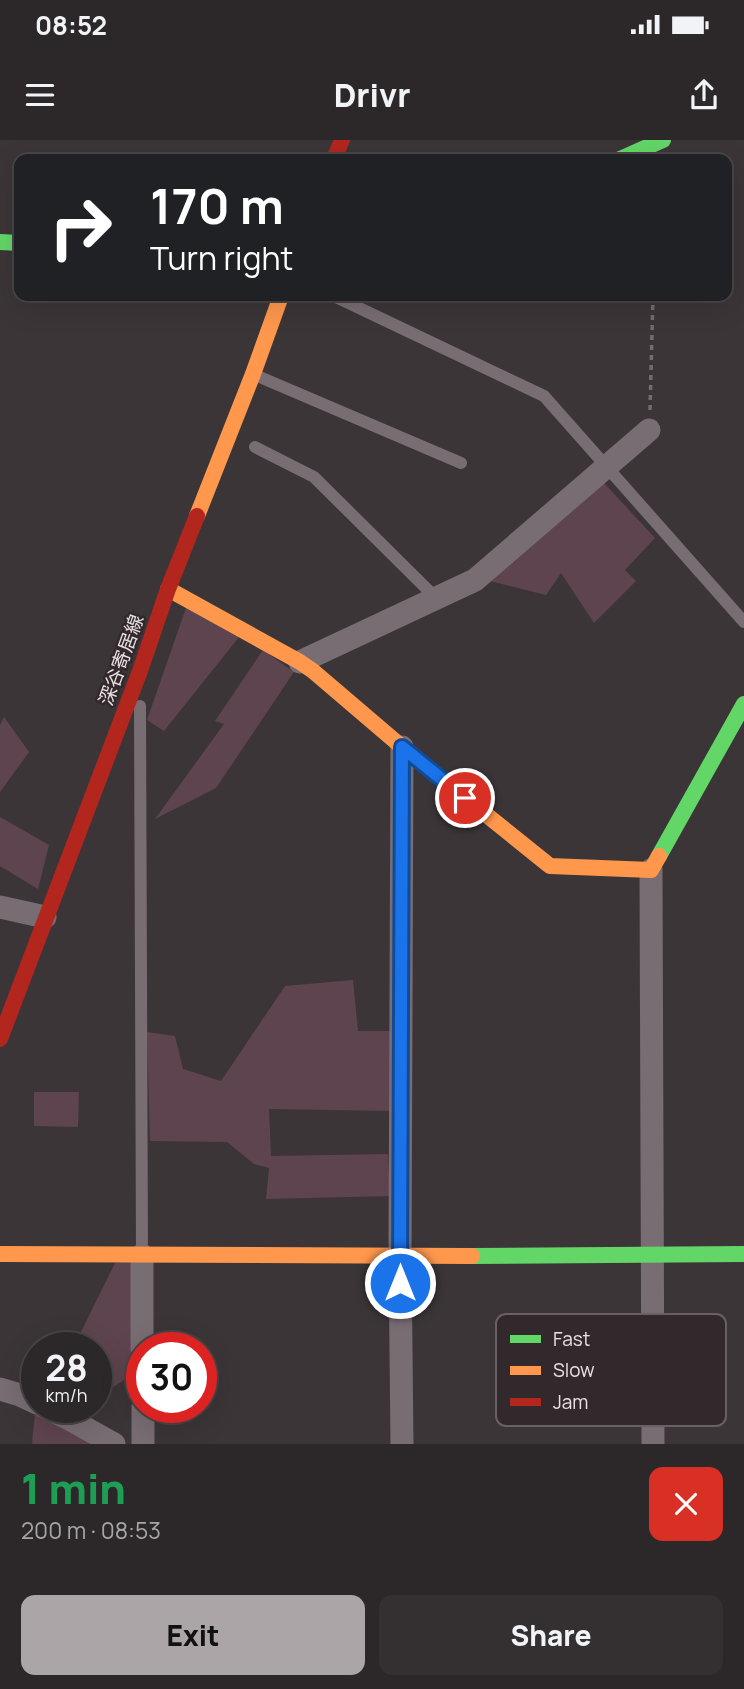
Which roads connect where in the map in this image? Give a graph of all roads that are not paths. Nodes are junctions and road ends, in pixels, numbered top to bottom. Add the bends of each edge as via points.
1 (663, 140) edge
2 (631, 154) edge
3 (279, 301) edge
4 (344, 301) edge
5 (253, 374) junction
6 (649, 430) road end
7 (255, 447) dead end
8 (461, 463) dead end
9 (607, 467) junction
10 (168, 589) junction
11 (436, 598) junction
12 (744, 622) edge
13 (300, 662) junction
14 (140, 671) junction
15 (744, 704) edge
16 (402, 747) junction
17 (651, 870) junction
18 (0, 907) edge
19 (45, 917) junction
20 (0, 1039) edge
21 (0, 1254) edge
22 (654, 1254) junction
23 (744, 1254) edge
24 (142, 1255) junction
25 (400, 1256) junction
26 (654, 1314) edge
27 (142, 1332) edge
28 (0, 1389) edge
29 (21, 1395) edge
30 (76, 1423) edge
31 (143, 1423) edge
32 (653, 1426) edge
33 (114, 1444) edge
34 (143, 1444) edge
35 (402, 1444) edge
36 (653, 1444) edge

1 - 2 street
3 - 5 street, 深谷寄居線
4 - 9 lane via 544,396
5 - 8 lane
5 - 10 street, 深谷寄居線
6 - 9 street
7 - 11 lane via 314,477
9 - 11 street via 475,580
9 - 12 lane
10 - 13 street
10 - 14 street, 深谷寄居線
11 - 13 street
13 - 16 street
14 - 19 street, 深谷寄居線
14 - 24 lane
15 - 17 street
16 - 17 street via 550,866
16 - 25 street
17 - 22 street
18 - 19 street
19 - 20 street, 深谷寄居線
21 - 24 street
22 - 23 street
22 - 25 street
22 - 26 street
24 - 25 street
24 - 27 street
25 - 35 street
28 - 29 street
30 - 33 street
31 - 34 street
32 - 36 street

